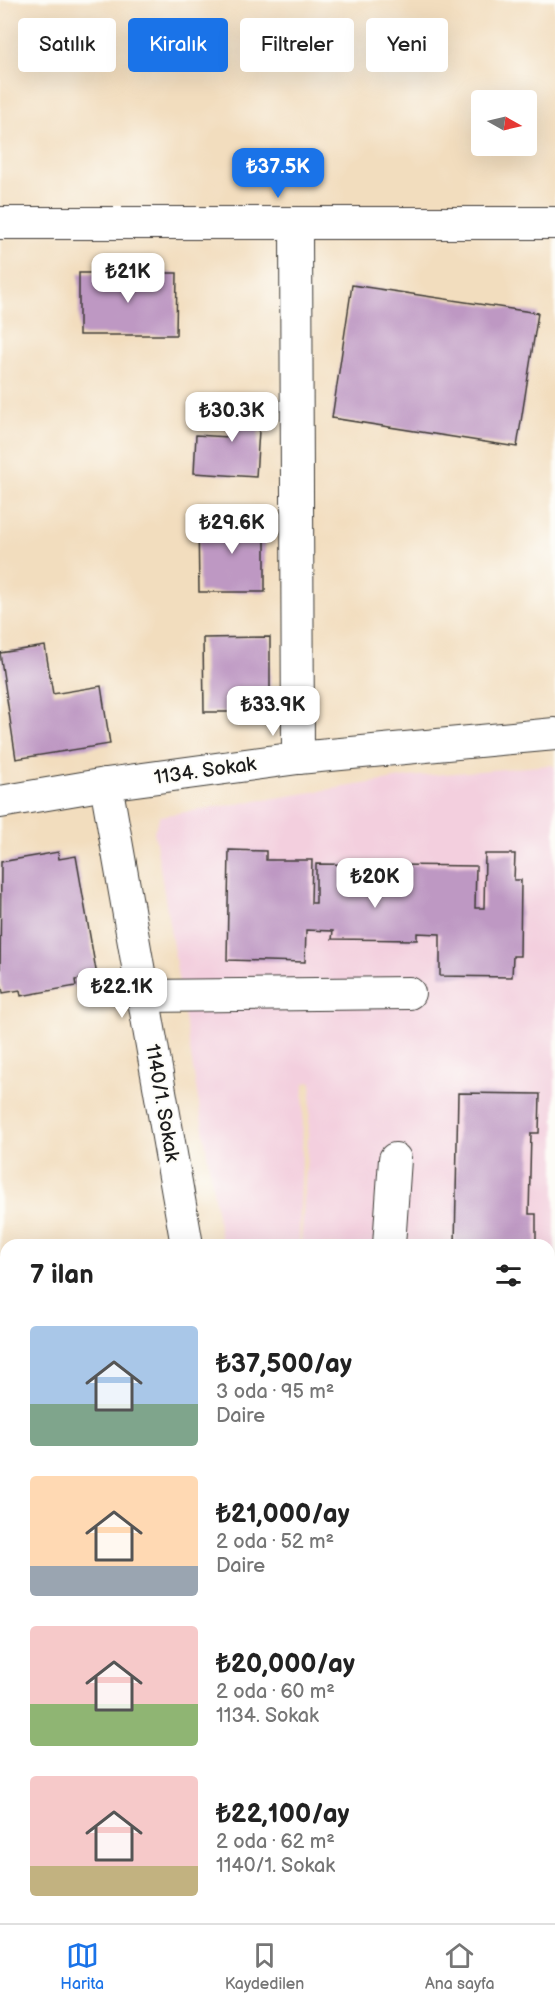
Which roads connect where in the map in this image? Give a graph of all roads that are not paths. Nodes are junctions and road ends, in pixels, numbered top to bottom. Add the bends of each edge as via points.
1 (0, 223) edge
2 (555, 223) edge
3 (296, 224) junction
4 (555, 734) edge
5 (298, 758) junction
6 (106, 784) junction
7 (0, 802) edge
8 (409, 993) dead end
9 (144, 996) junction
10 (395, 1159) dead end
11 (186, 1239) edge
12 (389, 1239) edge

1 - 3 street
2 - 3 street
3 - 5 street
4 - 5 street, 1134. Sokak
5 - 6 street, 1134. Sokak
6 - 7 street, 1134. Sokak
6 - 9 street, 1140/1. Sokak
8 - 9 street
9 - 11 street, 1140/1. Sokak
10 - 12 street

